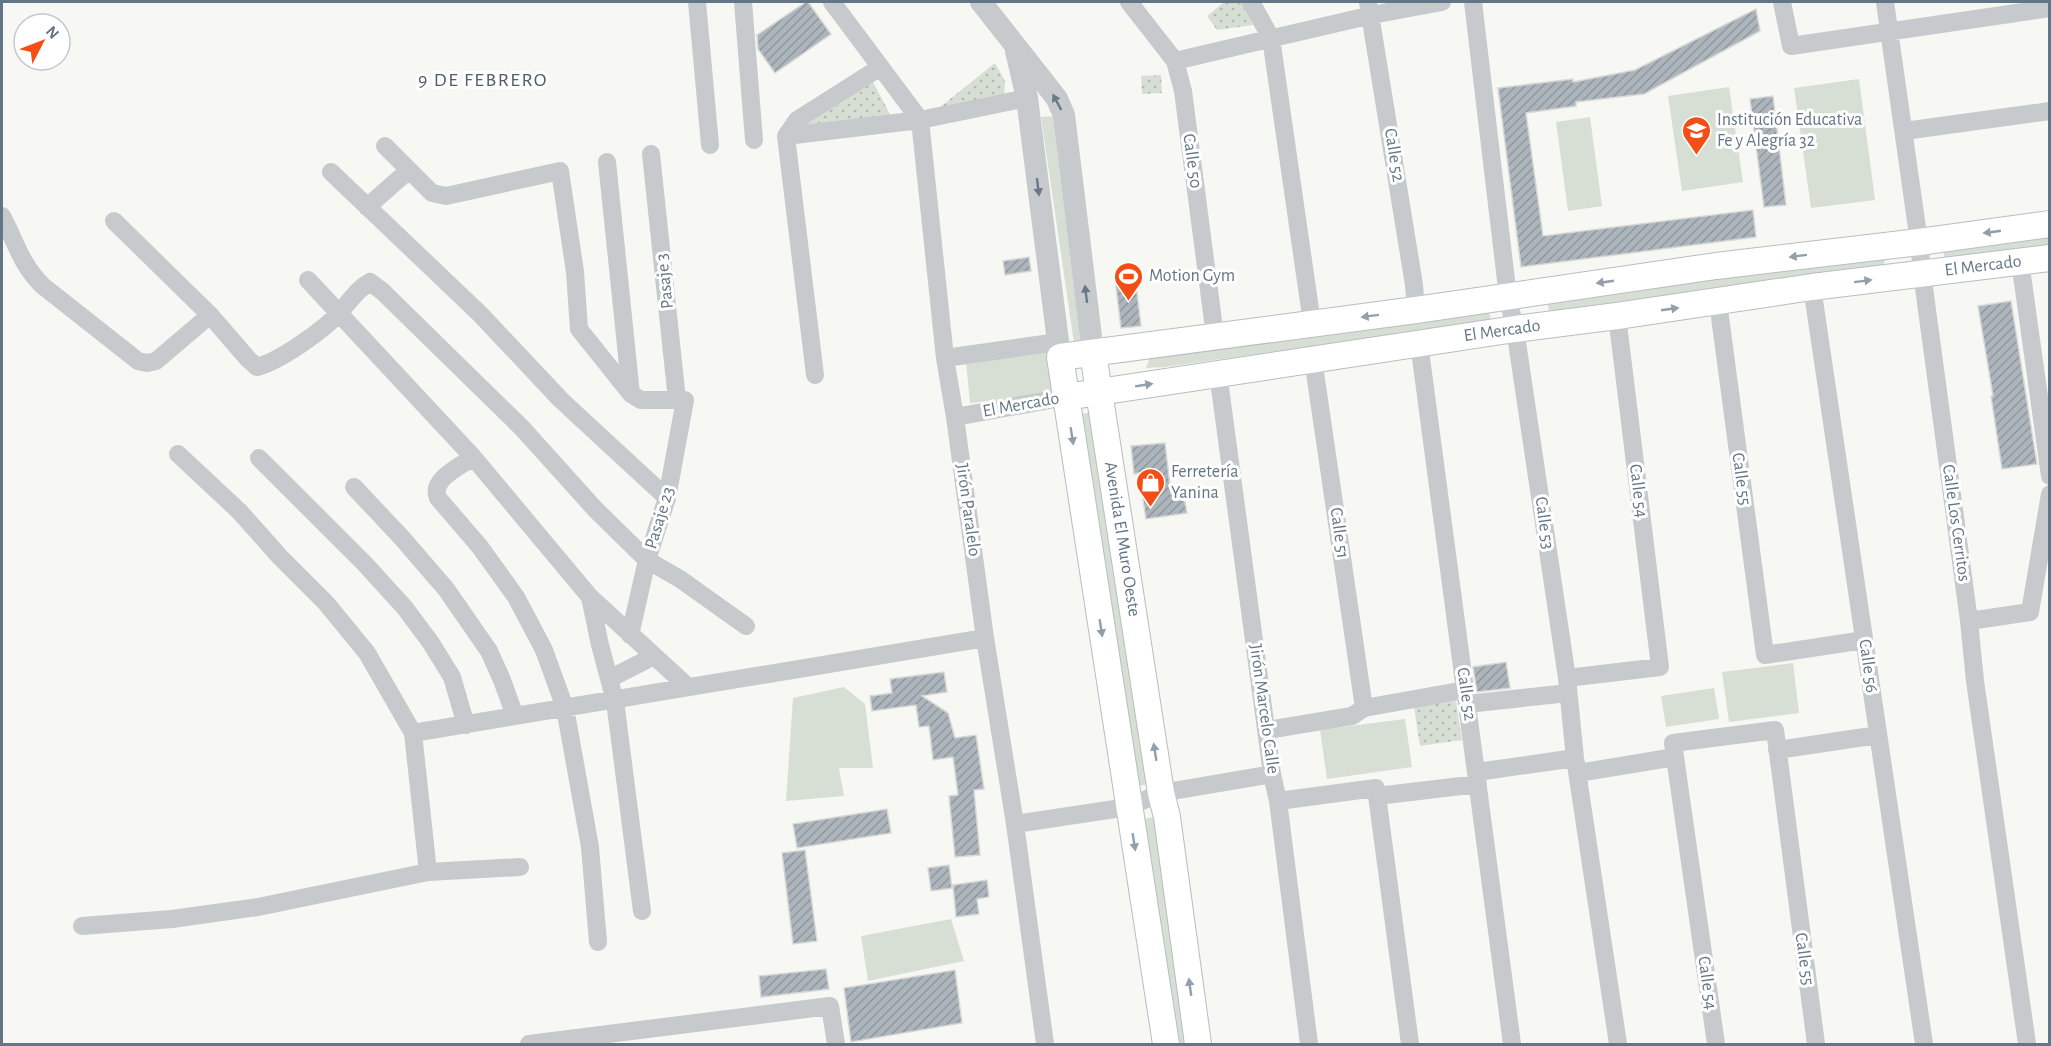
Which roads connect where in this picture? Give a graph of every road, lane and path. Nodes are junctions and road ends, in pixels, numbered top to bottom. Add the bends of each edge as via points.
1 (697, 2) edge
2 (743, 2) edge
3 (832, 2) edge
4 (981, 2) edge
5 (1129, 2) edge
6 (1251, 2) edge
7 (1442, 2) edge
8 (1473, 2) edge
9 (1782, 2) edge
10 (1885, 2) edge
11 (1370, 8) edge
12 (2049, 8) edge
13 (1888, 31) junction
14 (1270, 38) junction
15 (1016, 46) junction
16 (1175, 61) junction
17 (879, 68) junction
18 (1027, 98) junction
19 (2049, 111) edge
20 (920, 120) junction
21 (1904, 131) junction
22 (786, 136) junction
23 (754, 140) dead end
24 (710, 145) dead end
25 (385, 146) dead end
26 (651, 154) dead end
27 (607, 162) dead end
28 (408, 171) junction
29 (331, 172) dead end
30 (367, 207) junction
31 (2, 216) edge
32 (114, 221) dead end
33 (2049, 224) edge
34 (1919, 242) junction
35 (2049, 258) edge
36 (2020, 261) junction
37 (1922, 273) junction
38 (308, 280) dead end
39 (1812, 287) junction
40 (1508, 297) junction
41 (1718, 302) junction
42 (1416, 310) junction
43 (339, 314) junction
44 (210, 315) junction
45 (1617, 316) junction
46 (1312, 323) junction
47 (1515, 329) junction
48 (1215, 336) junction
49 (1419, 343) junction
50 (1059, 350) junction
51 (1093, 352) junction
52 (945, 358) junction
53 (1313, 359) junction
54 (1218, 373) junction
55 (815, 375) dead end
56 (1099, 392) junction
57 (631, 394) junction
58 (1066, 397) junction
59 (681, 400) junction
60 (955, 417) junction
61 (178, 454) dead end
62 (473, 457) junction
63 (259, 459) dead end
64 (2049, 476) edge
65 (354, 487) dead end
66 (2049, 494) edge
67 (667, 498) junction
68 (647, 560) junction
69 (590, 597) junction
70 (1969, 621) junction
71 (746, 626) dead end
72 (630, 635) junction
73 (985, 638) junction
74 (1864, 640) junction
75 (654, 656) junction
76 (609, 679) junction
77 (1568, 685) junction
78 (688, 687) junction
79 (1466, 697) junction
80 (615, 701) junction
81 (565, 708) junction
82 (1364, 708) junction
83 (515, 716) junction
84 (466, 725) junction
85 (1267, 730) junction
86 (413, 734) junction
87 (1878, 735) junction
88 (1674, 750) junction
89 (1777, 750) junction
90 (1576, 766) junction
91 (1272, 774) junction
92 (1477, 778) junction
93 (1377, 792) junction
94 (1161, 794) junction
95 (1278, 801) junction
96 (1128, 807) junction
97 (1015, 824) junction
98 (520, 867) dead end
99 (428, 872) junction
100 (642, 910) dead end
101 (82, 926) dead end
102 (598, 942) dead end
103 (634, 1037) edge
104 (532, 1044) edge
105 (836, 1044) edge
106 (1046, 1044) edge
107 (1166, 1044) edge
108 (1198, 1044) edge
109 (1309, 1044) edge
110 (1410, 1044) edge
111 (1512, 1044) edge
112 (1618, 1044) edge
113 (1716, 1044) edge
114 (1816, 1044) edge
115 (1924, 1044) edge
116 (2027, 1044) edge

1 - 24 street
2 - 23 street
3 - 17 street
4 - 15 street, Avenida El Muro Oeste
5 - 16 street, Calle 50
6 - 14 street
7 - 11 street
8 - 40 street, Calle 53
9 - 13 street via 1791,46
10 - 13 street, Calle Los Cerritos
11 - 14 street
11 - 42 street, Calle 52
12 - 13 street
13 - 21 street, Calle Los Cerritos
14 - 16 street
14 - 46 street
15 - 18 street, Avenida El Muro Oeste
51 -> 15 street, Avenida El Muro Oeste via 1064,115 1057,99
16 - 48 street, Calle 50 via 1183,91
17 - 20 street
17 - 22 street via 797,120
18 - 20 street
18 -> 50 street, Avenida El Muro Oeste
19 - 21 street
20 - 22 street
20 - 52 street, Jirón Paralelo
21 - 34 street, Calle Los Cerritos
22 - 55 street
25 - 28 street
26 - 59 street, Pasaje 3
27 - 57 street
28 - 30 street
28 - 57 street via 432,193 446,196 560,171 579,329
29 - 30 street
30 - 67 street via 480,314 561,400
31 - 44 street via 31,274 138,361 156,361
32 - 44 street
33 -> 34 main road, El Mercado
34 - 37 street, Calle Los Cerritos
34 -> 40 main road, El Mercado via 1716,266
35 - 36 main road, El Mercado
36 - 37 main road, El Mercado
36 - 64 street
39 -> 37 main road, El Mercado
37 - 70 street, Calle Los Cerritos
38 - 43 street
39 - 41 main road, El Mercado
39 - 74 street, Calle 56
40 - 42 main road, El Mercado
40 - 47 street, Calle 53
45 -> 41 main road, El Mercado
41 - 74 street, Calle 55 via 1765,655
42 -> 46 main road, El Mercado
43 - 44 street via 269,364 257,367
43 - 62 street
43 - 68 street via 360,287 370,282 382,291 522,428
45 - 47 main road, El Mercado
45 - 77 street, Calle 54 via 1660,666
46 - 48 main road, El Mercado
47 - 49 main road, El Mercado
47 - 77 street, Calle 53
48 - 51 main road, El Mercado
49 - 53 main road, El Mercado
49 - 79 street, Calle 52
50 - 51 main road, El Mercado
50 - 52 street
50 - 58 main road, Avenida El Muro Oeste
51 - 56 main road, Avenida El Muro Oeste
52 - 60 street, Jirón Paralelo
53 - 54 main road, El Mercado
53 - 82 street, Calle 51
56 -> 54 main road, El Mercado
54 - 85 street, Jirón Marcelo Calle
56 - 58 main road, El Mercado
94 -> 56 main road, Avenida El Muro Oeste
57 - 59 street via 641,400
58 - 60 street, El Mercado
58 -> 96 main road, Avenida El Muro Oeste
59 - 67 street, Pasaje 23
60 - 73 street, Jirón Paralelo
61 - 86 street via 326,603 368,653
62 - 69 street
62 - 81 street via 440,480 436,486 438,498 516,597 544,650
63 - 84 street via 405,608 452,677
65 - 83 street via 402,538 489,651
66 - 70 street via 2030,612
67 - 68 street, Pasaje 23
68 - 71 street
68 - 72 street, Pasaje 23
69 - 72 street
69 - 76 street
70 - 116 street, Calle Los Cerritos
72 - 75 street
73 - 78 street
73 - 97 street, Jirón Paralelo
74 - 87 street, Calle 56
75 - 76 street
75 - 78 street
76 - 80 street
77 - 79 street
77 - 90 street, Calle 53
78 - 80 street
79 - 82 street
79 - 92 street, Calle 52
80 - 81 street
80 - 100 street
81 - 83 street
81 - 102 street via 590,847
82 - 85 street via 1352,716
83 - 84 street
84 - 86 street
85 - 91 street, Jirón Marcelo Calle
86 - 99 street
87 - 89 street
87 - 115 street, Calle 56
88 - 89 street, Calle 55 via 1774,730
88 - 90 street
88 - 113 street, Calle 54
89 - 114 street, Calle 55
90 - 92 street
90 - 112 street, Calle 53
91 - 94 street
91 - 95 street, Jirón Marcelo Calle
92 - 93 street
92 - 111 street, Calle 52
93 - 95 street
93 - 110 street
94 - 96 street
108 -> 94 main road, Avenida El Muro Oeste
95 - 109 street, Jirón Marcelo Calle
96 - 97 street
96 -> 107 main road, Avenida El Muro Oeste
97 - 106 street, Jirón Paralelo
98 - 99 street
99 - 101 street via 258,907
103 - 104 street
103 - 105 street via 830,1006

